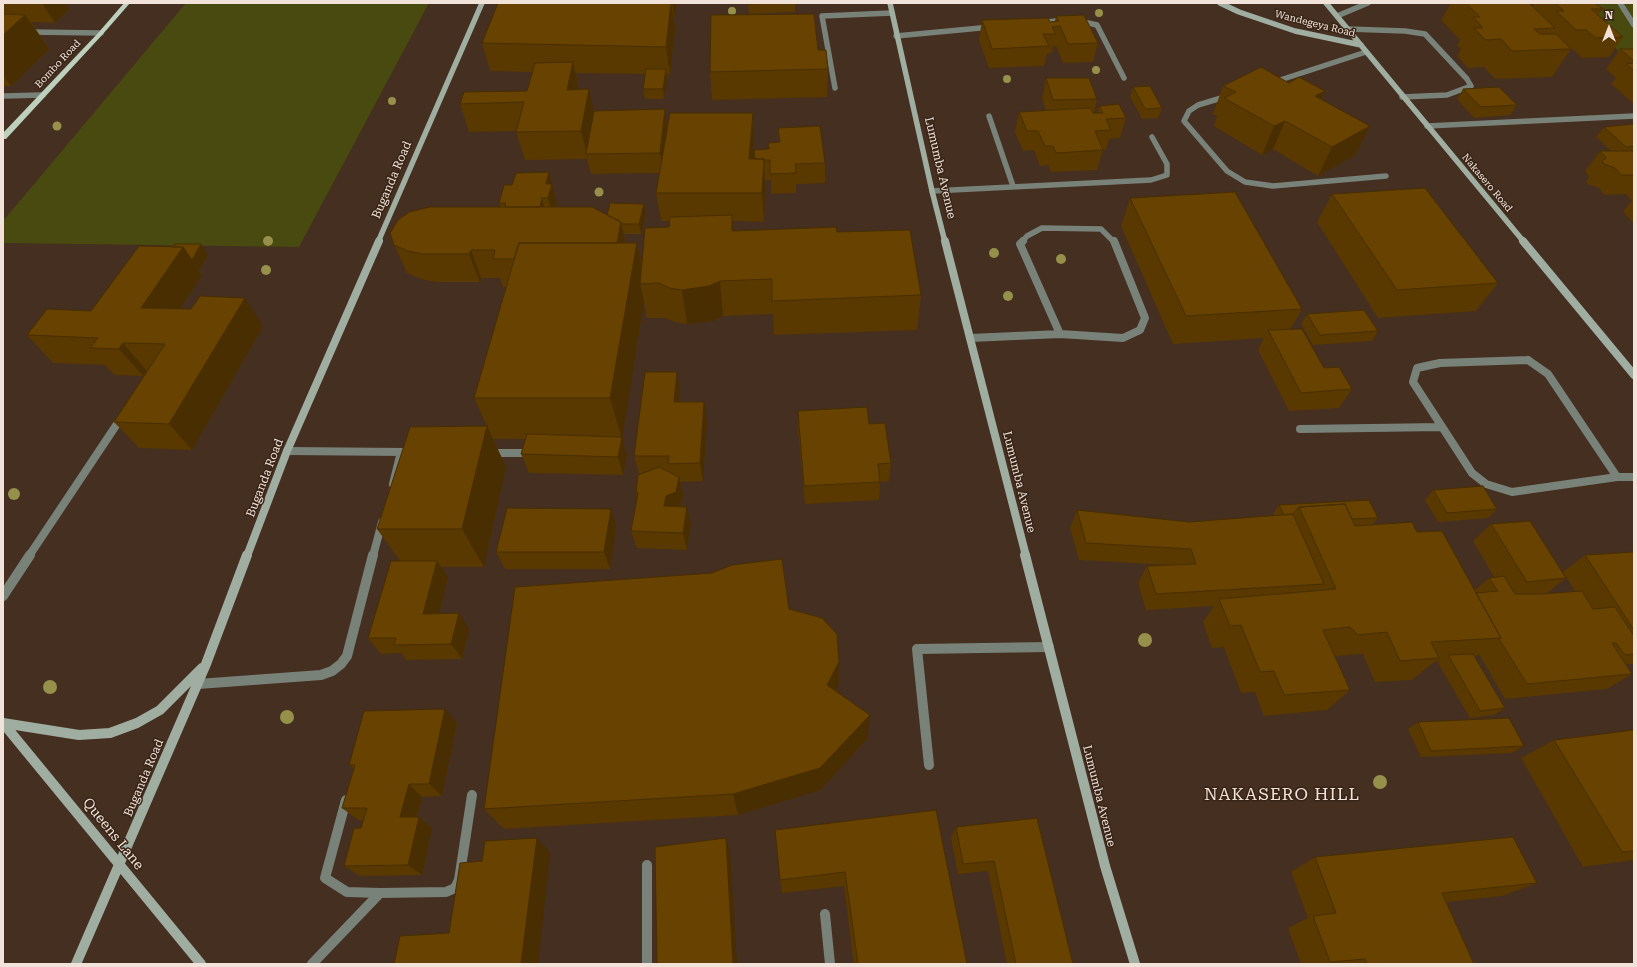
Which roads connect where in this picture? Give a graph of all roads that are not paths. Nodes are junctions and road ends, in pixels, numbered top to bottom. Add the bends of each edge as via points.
1 (126, 3) edge
2 (482, 3) edge
3 (890, 3) edge
4 (1220, 3) edge
5 (1326, 3) edge
6 (1368, 3) edge
7 (1620, 3) edge
8 (892, 13) junction
9 (1337, 16) junction
10 (1034, 23) edge
11 (1634, 25) edge
12 (816, 26) edge
13 (824, 26) junction
14 (996, 26) edge
15 (1348, 29) junction
16 (18, 32) edge
17 (101, 33) junction
18 (896, 36) junction
19 (1361, 45) junction
20 (1366, 52) junction
21 (1124, 78) dead end
22 (1267, 84) edge
23 (835, 88) dead end
24 (1236, 93) edge
25 (3, 96) edge
26 (43, 96) junction
27 (1402, 96) junction
28 (989, 116) dead end
29 (1634, 116) edge
30 (1427, 126) junction
31 (3, 137) edge
32 (1152, 137) dead end
33 (1386, 176) dead end
34 (1013, 186) junction
35 (932, 191) junction
36 (1060, 334) junction
37 (970, 338) junction
38 (1634, 375) edge
39 (119, 421) edge
40 (1440, 427) junction
41 (1300, 429) dead end
42 (287, 451) junction
43 (401, 452) junction
44 (417, 452) edge
45 (480, 453) edge
46 (527, 454) edge
47 (1634, 477) edge
48 (1617, 478) junction
49 (390, 492) edge
50 (384, 515) edge
51 (3, 596) edge
52 (1049, 647) junction
53 (206, 664) junction
54 (198, 684) junction
55 (3, 723) edge
56 (929, 765) dead end
57 (472, 795) dead end
58 (346, 800) edge
59 (120, 864) junction
60 (647, 865) dead end
61 (380, 894) junction
62 (825, 914) dead end
63 (76, 964) edge
64 (201, 964) edge
65 (312, 964) edge
66 (647, 964) edge
67 (830, 964) edge
68 (1135, 964) edge

1 - 17 main road, Bombo Road
2 - 42 main road, Buganda Road
3 - 8 main road, Lumumba Avenue
4 - 19 main road, Wandegeya Road via 1295,31
5 - 9 main road, Nakasero Road
6 - 9 street
7 - 11 street
8 - 13 street via 822,16
8 - 18 main road, Lumumba Avenue
9 - 15 main road, Nakasero Road
10 - 21 street via 1064,20 1084,21 1097,25
12 - 13 street
13 - 23 street
14 - 18 street
15 - 19 main road, Nakasero Road
15 - 27 street via 1425,34 1471,86 1447,95
16 - 17 street
17 - 26 main road, Bombo Road
18 - 35 main road, Lumumba Avenue
19 - 20 main road, Nakasero Road
20 - 22 street
20 - 27 main road, Nakasero Road
24 - 33 street via 1198,105 1189,111 1184,121 1227,171 1245,182 1273,186
25 - 26 street
26 - 31 main road, Bombo Road
27 - 30 main road, Nakasero Road
28 - 34 street
29 - 30 street
30 - 38 main road, Nakasero Road
32 - 34 street via 1167,164 1167,175 1151,180
34 - 35 street
35 - 37 main road, Lumumba Avenue
36 - 36 street via 1123,338 1140,330 1145,318 1113,239 1101,229 1042,228 1027,236 1020,244
36 - 37 street
37 - 52 main road, Lumumba Avenue
39 - 51 street
40 - 41 street
40 - 48 street via 1472,473 1486,484 1512,492
40 - 48 street via 1413,382 1417,368 1440,363 1528,360 1548,374
42 - 43 street
42 - 53 main road, Buganda Road
43 - 44 street
43 - 49 street
45 - 46 street
47 - 48 street
50 - 54 street via 347,656 341,664 321,675
52 - 56 street via 917,649
52 - 68 main road, Lumumba Avenue via 1105,866
53 - 54 main road, Buganda Road
53 - 55 main road via 160,710 137,723 110,733 79,735
54 - 59 main road, Buganda Road
55 - 59 main road, Queens Lane
57 - 61 street via 460,880 455,888 446,892
58 - 61 street via 326,878 346,892
59 - 63 main road, Buganda Road
59 - 64 main road, Queens Lane
60 - 66 street
61 - 65 street
62 - 67 street

